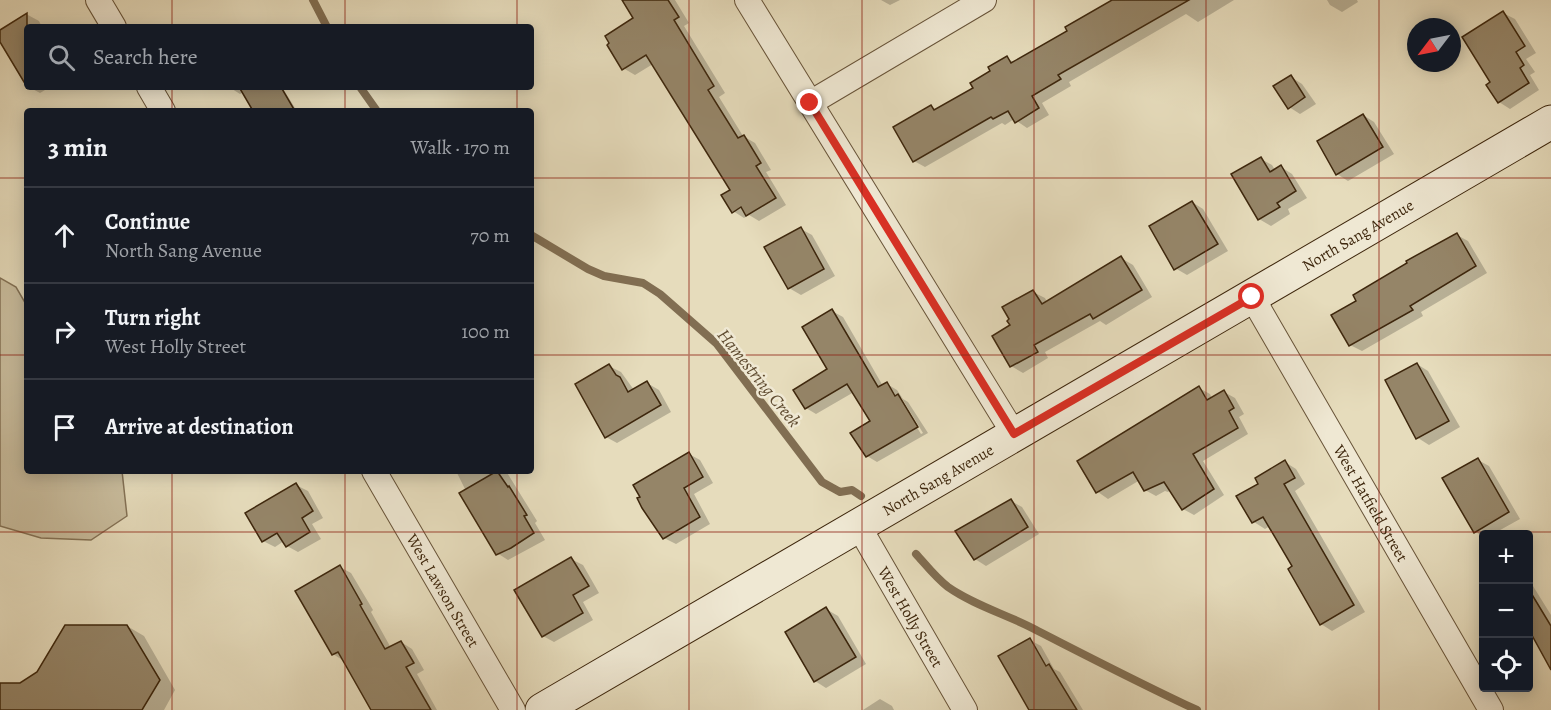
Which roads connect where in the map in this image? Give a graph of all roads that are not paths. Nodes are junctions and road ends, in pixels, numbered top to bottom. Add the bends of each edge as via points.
1 (98, 0) edge
2 (747, 0) edge
3 (984, 0) edge
4 (112, 24) edge
5 (151, 90) edge
6 (810, 103) junction
7 (161, 108) edge
8 (1551, 122) edge
9 (1252, 297) junction
10 (1014, 434) junction
11 (376, 474) edge
12 (858, 525) junction
13 (513, 710) edge
14 (542, 710) edge
15 (965, 710) edge
16 (1491, 710) edge

1 - 4 street
2 - 6 street
3 - 6 street
5 - 7 street
6 - 10 street
8 - 9 street, North Sang Avenue
9 - 10 street, North Sang Avenue
9 - 16 street, West Hatfield Street
10 - 12 street, North Sang Avenue
11 - 13 street, West Lawson Street
12 - 14 street, North Sang Avenue
12 - 15 street, West Holly Street

